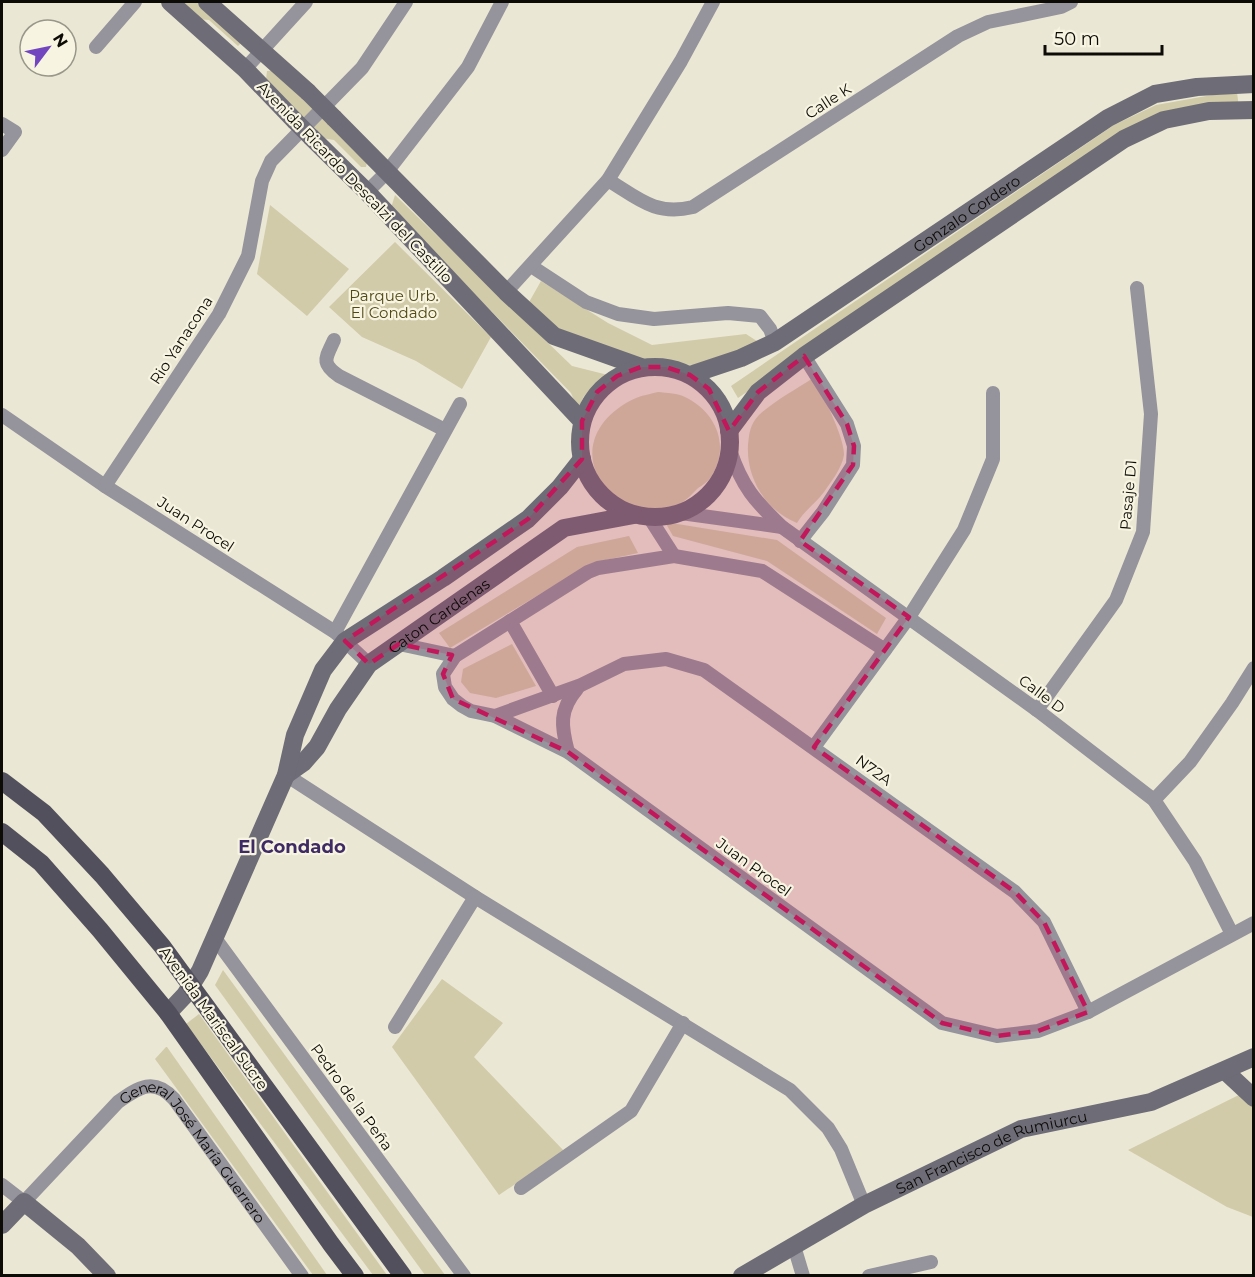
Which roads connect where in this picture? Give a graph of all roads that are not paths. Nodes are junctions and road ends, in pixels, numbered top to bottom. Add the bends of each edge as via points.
1 (135, 2) edge
2 (170, 2) edge
3 (207, 2) edge
4 (306, 2) edge
5 (406, 2) edge
6 (502, 2) edge
7 (713, 2) edge
8 (1071, 2) edge
9 (96, 47) dead end
10 (263, 50) junction
11 (245, 69) junction
12 (1254, 84) edge
13 (1254, 110) edge
14 (2, 124) edge
15 (2, 150) edge
16 (386, 173) junction
17 (608, 180) junction
18 (368, 192) junction
19 (531, 266) junction
20 (1137, 288) dead end
21 (506, 292) junction
22 (334, 340) dead end
23 (775, 342) junction
24 (804, 356) junction
25 (641, 367) junction
26 (690, 375) junction
27 (993, 393) dead end
28 (460, 404) dead end
29 (2, 415) edge
30 (582, 421) junction
31 (445, 430) junction
32 (729, 431) junction
33 (730, 450) junction
34 (582, 459) junction
35 (105, 486) junction
36 (681, 513) junction
37 (641, 516) junction
38 (782, 527) junction
39 (510, 531) junction
40 (800, 541) junction
41 (526, 555) junction
42 (674, 556) junction
43 (443, 578) junction
44 (459, 602) junction
45 (909, 617) junction
46 (510, 621) junction
47 (340, 637) junction
48 (399, 644) junction
49 (885, 650) junction
50 (455, 656) junction
51 (369, 664) junction
52 (1254, 668) edge
53 (581, 685) junction
54 (553, 696) junction
55 (1036, 710) junction
56 (495, 716) junction
57 (814, 747) junction
58 (568, 752) junction
59 (286, 775) junction
60 (2, 781) edge
61 (1154, 800) junction
62 (2, 832) edge
63 (475, 897) junction
64 (1254, 923) edge
65 (1232, 934) junction
66 (214, 937) junction
67 (190, 986) junction
68 (1088, 1012) junction
69 (168, 1013) junction
70 (683, 1023) junction
71 (395, 1027) dead end
72 (1250, 1065) edge
73 (1225, 1071) junction
74 (1254, 1098) edge
75 (2, 1185) edge
76 (521, 1188) dead end
77 (24, 1202) junction
78 (864, 1205) junction
79 (2, 1225) edge
80 (794, 1246) junction
81 (931, 1262) dead end
82 (107, 1275) edge
83 (302, 1275) edge
84 (355, 1275) edge
85 (403, 1275) edge
86 (464, 1275) edge
87 (742, 1275) edge
88 (803, 1275) edge
89 (869, 1275) edge

1 - 9 street
2 - 11 street, Avenida Ricardo Descalzi del Castillo
3 - 10 street, Avenida Ricardo Descalzi del Castillo
4 - 10 street
5 - 35 street, Rio Yanacona via 362,68 271,161 262,181 248,256 219,314
6 - 16 street via 468,67
7 - 17 street
8 - 17 street, Calle K via 1061,8 988,22 958,36 693,207 665,211
10 - 11 street
10 - 16 street, Avenida Ricardo Descalzi del Castillo, bridge
11 - 18 street, Avenida Ricardo Descalzi del Castillo, bridge
12 - 23 street, Gonzalo Cordero via 1155,94 1108,118
13 - 24 street, Gonzalo Cordero via 1209,111 1164,120 1124,139
14 - 15 street via 15,132
16 - 18 street
16 - 21 street, Avenida Ricardo Descalzi del Castillo
17 - 19 street
18 - 30 street, Avenida Ricardo Descalzi del Castillo
19 - 21 street
19 - 23 street via 586,302 618,314 654,319 728,313 760,316
20 - 55 street, Pasaje D1 via 1151,414 1143,532 1116,600
21 - 25 street, Avenida Ricardo Descalzi del Castillo via 554,336
22 - 31 street via 326,357 329,370
23 - 26 street, Gonzalo Cordero
24 - 32 street, Gonzalo Cordero via 758,392
24 - 40 street via 847,424 854,446 853,465
25 - 26 street via 666,367
25 - 30 street via 617,376 597,392
26 - 32 street via 709,389 722,408
27 - 45 street via 993,459 964,530
28 - 31 street, Caton Cardenas
29 - 35 street, Juan Procel
30 - 34 street
31 - 47 street, Caton Cardenas
32 - 33 street
33 - 36 street via 722,477 705,499
33 - 38 street, Calle D via 747,489
34 - 37 street via 598,491 614,506
34 - 39 street, Caton Cardenas via 560,487
35 - 47 street, Juan Procel
36 - 37 street
36 - 38 street, Calle D
37 - 41 street, Caton Cardenas via 564,528
37 - 42 street
38 - 40 street, Calle D
39 - 41 street
39 - 43 street, Caton Cardenas
40 - 45 street, Calle D
41 - 44 street, Caton Cardenas
42 - 46 street via 598,568
42 - 49 street via 762,571
43 - 44 street
43 - 47 street, Caton Cardenas
44 - 48 street, Caton Cardenas
45 - 49 street
45 - 55 street, Calle D
46 - 50 street
46 - 54 street
47 - 51 street, Juan Procel
47 - 59 street, Caton Cardenas via 295,735
48 - 50 street
48 - 51 street, Caton Cardenas
49 - 57 street
50 - 56 street, Juan Procel via 443,674 453,699 471,711
51 - 59 street, Caton Cardenas via 317,747
52 - 61 street via 1190,762
53 - 54 street, N72A
53 - 57 street, N72A via 624,664 666,659 704,670
53 - 58 street, N72A via 566,701 563,733
54 - 56 street, N72A
55 - 61 street, Calle D
56 - 58 street, Juan Procel
57 - 68 street, N72A via 1015,892 1044,922
58 - 68 street, Juan Procel via 942,1023 997,1036 1038,1031
59 - 63 street
59 - 66 street, Caton Cardenas
60 - 67 main road, Avenida Mariscal Sucre via 44,813 102,875
61 - 65 street, Calle D via 1195,861
62 - 69 main road via 48,870
63 - 70 street
63 - 71 street
64 - 65 street, Juan Procel
65 - 68 street, Juan Procel
66 - 67 street, Caton Cardenas
66 - 86 street, Pedro de la Peña
67 - 69 street, Caton Cardenas
67 - 85 main road, Avenida Mariscal Sucre
69 - 84 main road
70 - 76 street via 631,1111
70 - 78 street via 790,1090 815,1114 841,1149
72 - 73 street, San Francisco de Rumiurcu
73 - 74 street
73 - 78 street, San Francisco de Rumiurcu via 1152,1102 1021,1129
75 - 77 street
77 - 79 street, General José María Guerrero
77 - 82 street
77 - 83 street, General José María Guerrero via 118,1102 144,1086 155,1086 174,1099
78 - 80 street, San Francisco de Rumiurcu
80 - 87 street, San Francisco de Rumiurcu
80 - 88 street
81 - 89 street

